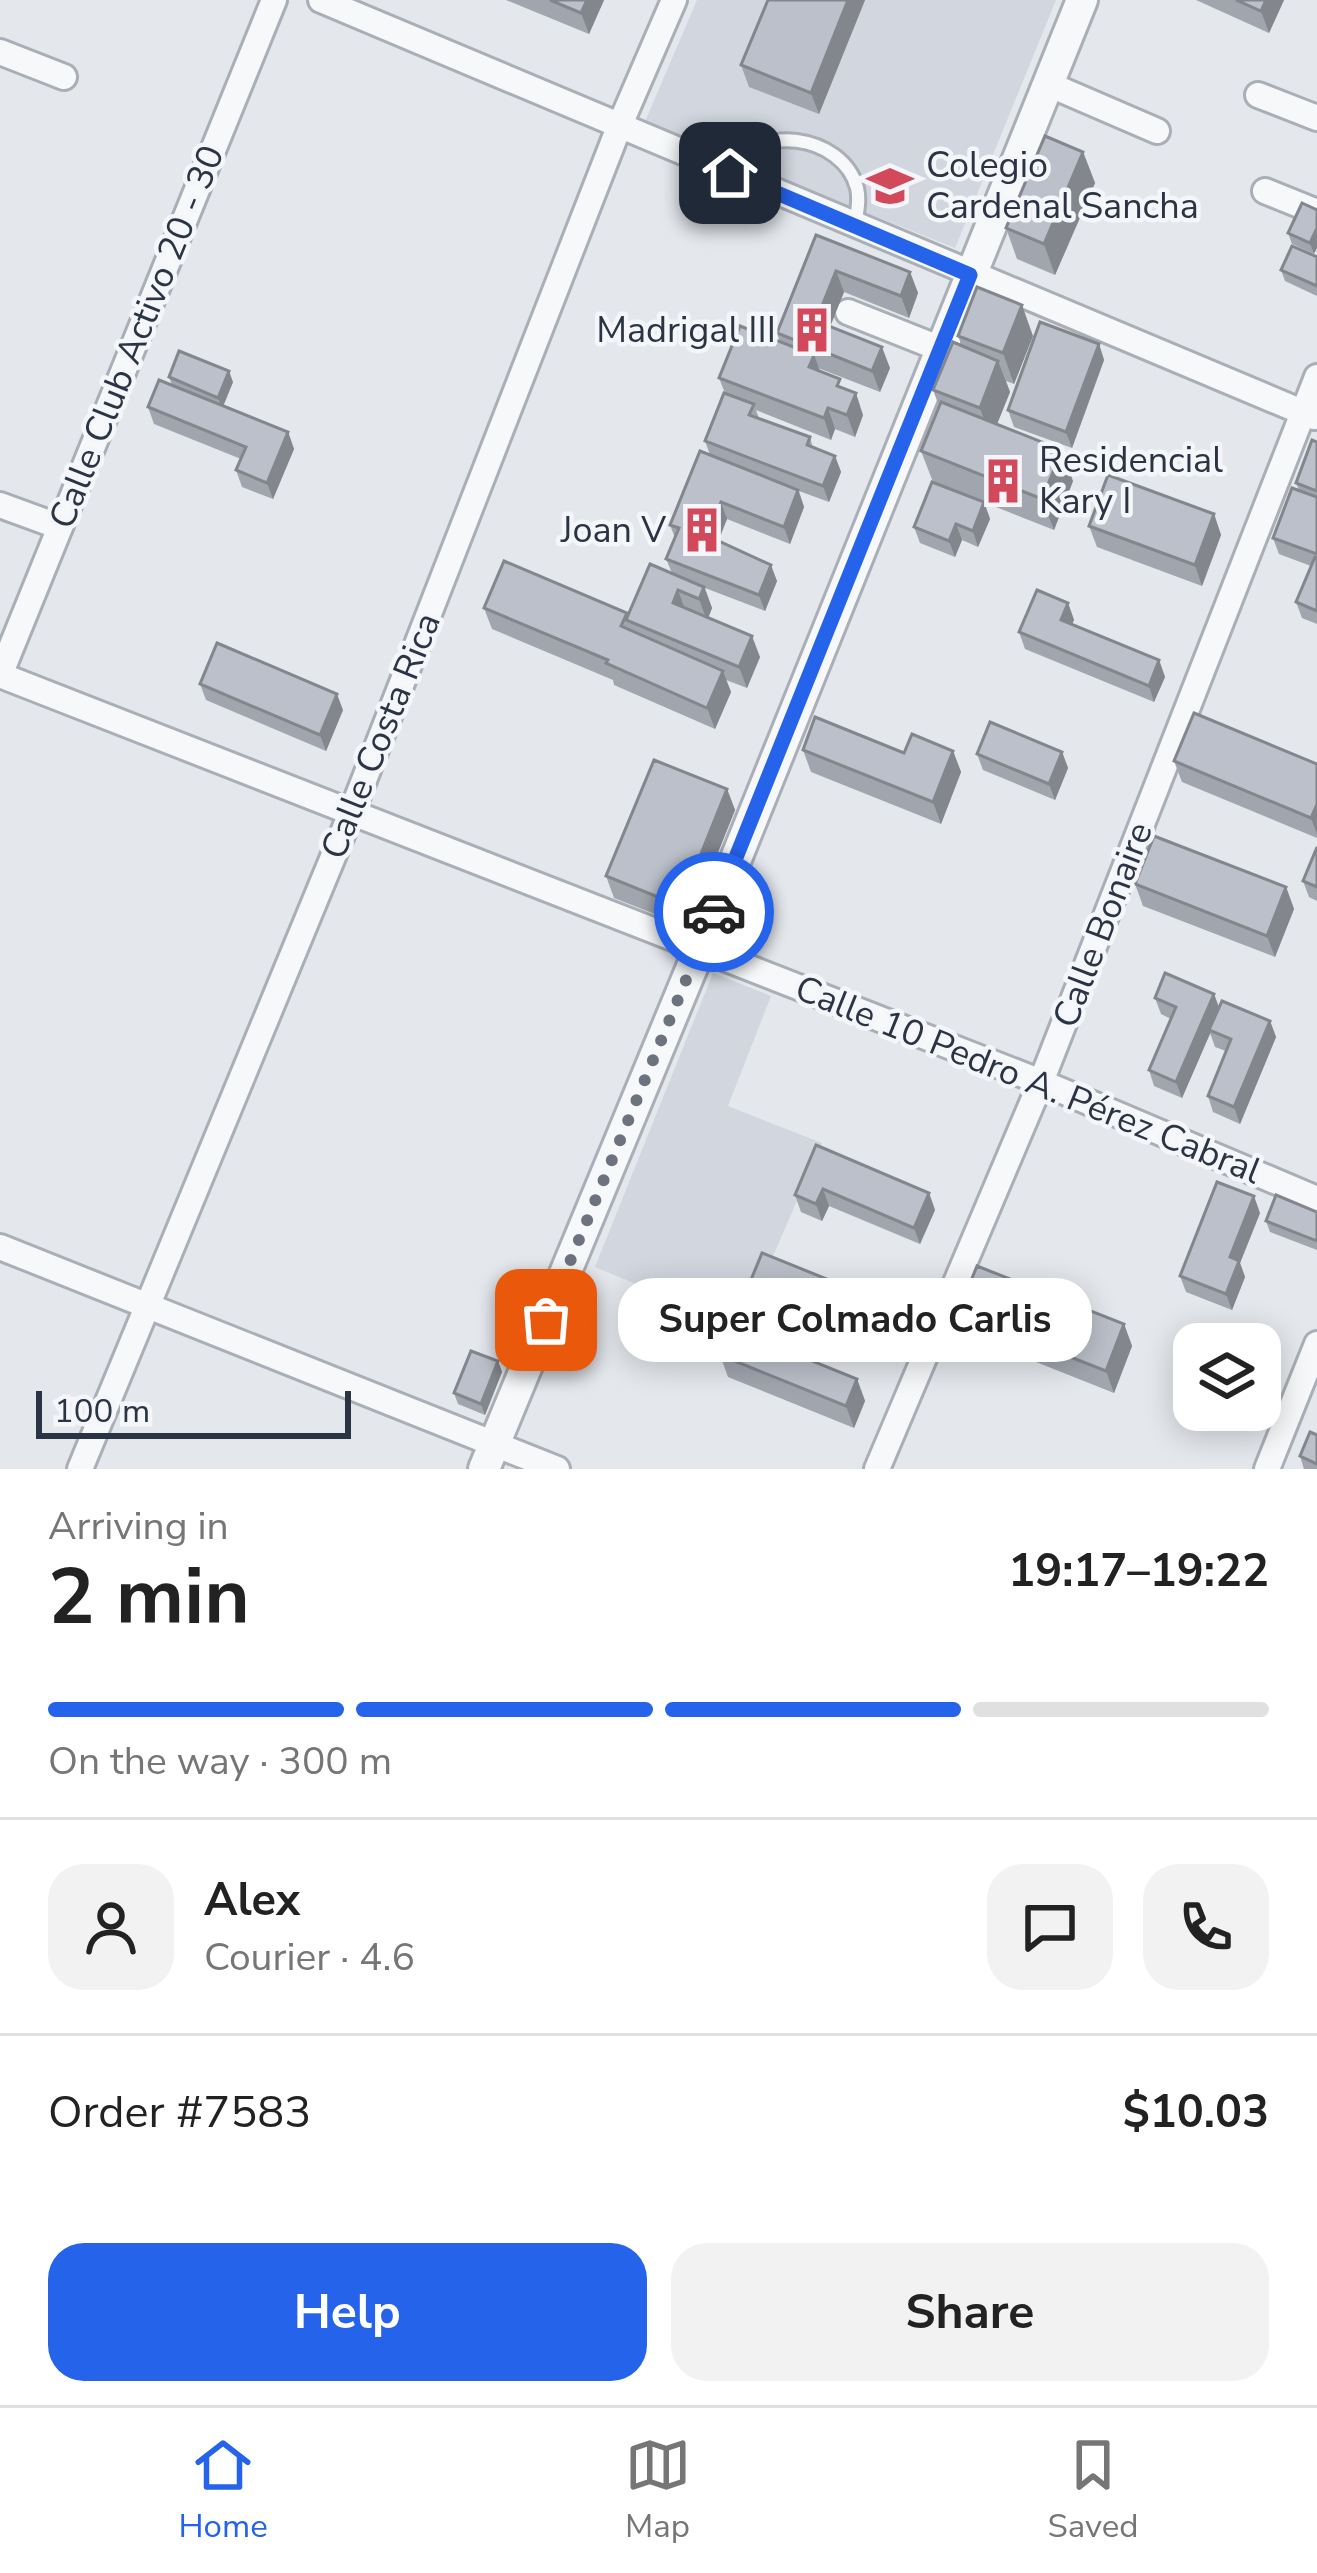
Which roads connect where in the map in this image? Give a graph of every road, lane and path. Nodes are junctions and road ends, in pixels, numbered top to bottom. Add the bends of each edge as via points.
1 (274, 0) edge
2 (321, 0) edge
3 (674, 0) edge
4 (1082, 0) edge
5 (0, 52) edge
6 (64, 77) dead end
7 (1048, 84) junction
8 (1258, 95) dead end
9 (1317, 118) edge
10 (620, 127) junction
11 (1157, 131) dead end
12 (730, 173) junction
13 (1265, 191) dead end
14 (1317, 212) edge
15 (855, 227) junction
16 (970, 275) junction
17 (848, 312) dead end
18 (940, 349) junction
19 (1317, 377) edge
20 (1310, 415) edge
21 (0, 505) edge
22 (60, 527) junction
23 (0, 675) edge
24 (352, 811) junction
25 (700, 948) junction
26 (1041, 1082) junction
27 (1317, 1198) edge
28 (0, 1247) edge
29 (147, 1304) junction
30 (1317, 1344) edge
31 (489, 1456) edge
32 (80, 1469) edge
33 (557, 1469) edge
34 (877, 1469) edge
35 (1268, 1469) edge

1 - 22 street, Calle Club Activo 20 - 30
2 - 10 street
3 - 10 street, Calle Costa Rica
4 - 7 street
5 - 6 street
7 - 11 street
7 - 16 street
8 - 9 street
10 - 12 street
10 - 24 street, Calle Costa Rica
12 - 15 street
12 - 15 lane via 759,143 806,142 851,172
13 - 14 street
15 - 16 street
16 - 18 street
16 - 20 street
17 - 18 street
18 - 25 street
19 - 20 street, Calle Bonaire
20 - 26 street, Calle Bonaire
21 - 22 street
22 - 23 street, Calle Club Activo 20 - 30
23 - 24 street, Calle 10 Pedro A. Pérez Cabral
24 - 25 street, Calle 10 Pedro A. Pérez Cabral
24 - 29 street, Calle Costa Rica
25 - 26 street, Calle 10 Pedro A. Pérez Cabral
25 - 31 street
26 - 27 street, Calle 10 Pedro A. Pérez Cabral
26 - 34 street, Calle Bonaire
28 - 29 street
29 - 31 street
29 - 32 street, Calle Costa Rica
30 - 35 street
31 - 33 street

